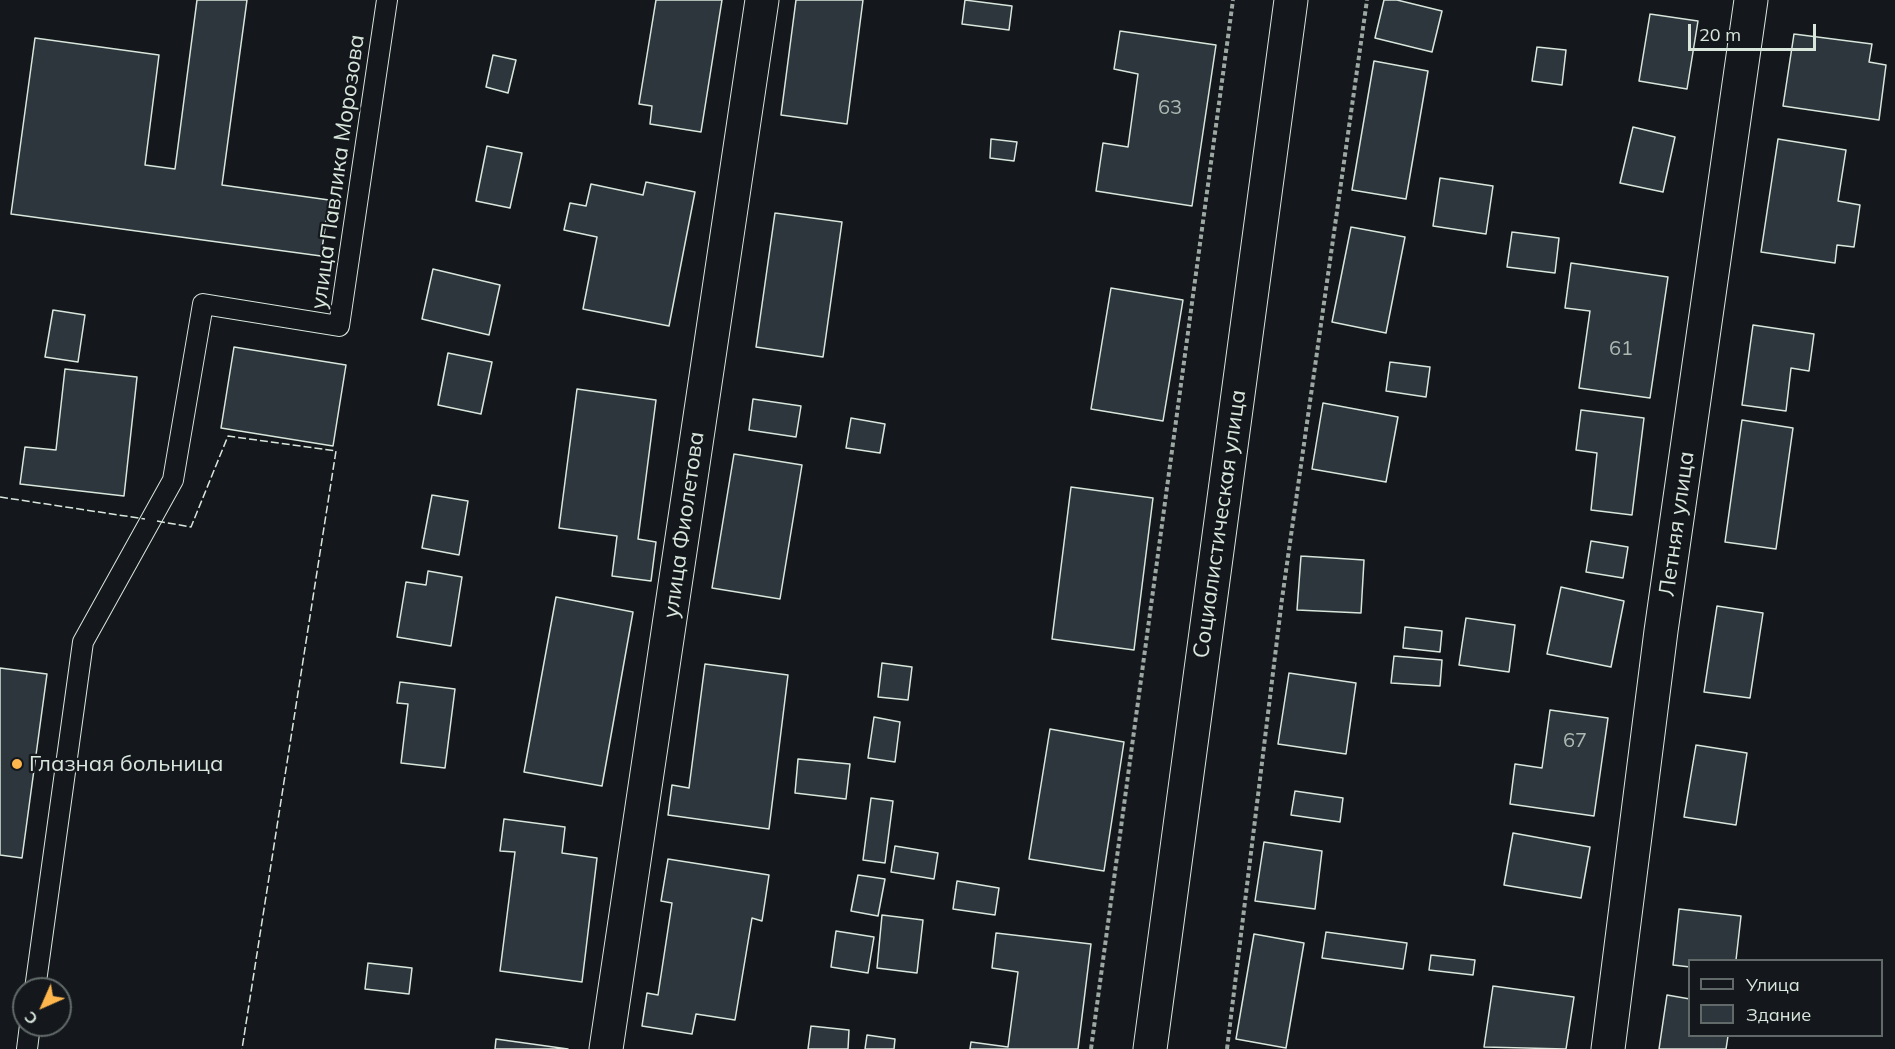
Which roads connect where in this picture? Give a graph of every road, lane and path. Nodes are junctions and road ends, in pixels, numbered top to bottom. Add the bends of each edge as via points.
1 (387, 0) edge
2 (762, 0) edge
3 (1233, 0) edge
4 (1291, 0) edge
5 (1367, 0) edge
6 (1751, 0) edge
7 (37, 977) edge
8 (606, 1049) edge
9 (1091, 1049) edge
10 (1150, 1049) edge
11 (1227, 1049) edge
12 (1608, 1049) edge

1 - 7 lane, улица Павлика Морозова via 339,326 203,304 173,480 83,642
2 - 8 street, улица Фиолетова
3 - 9 path
4 - 10 street, Социалистическая улица
5 - 11 path via 1282,598
6 - 12 street, Летняя улица

